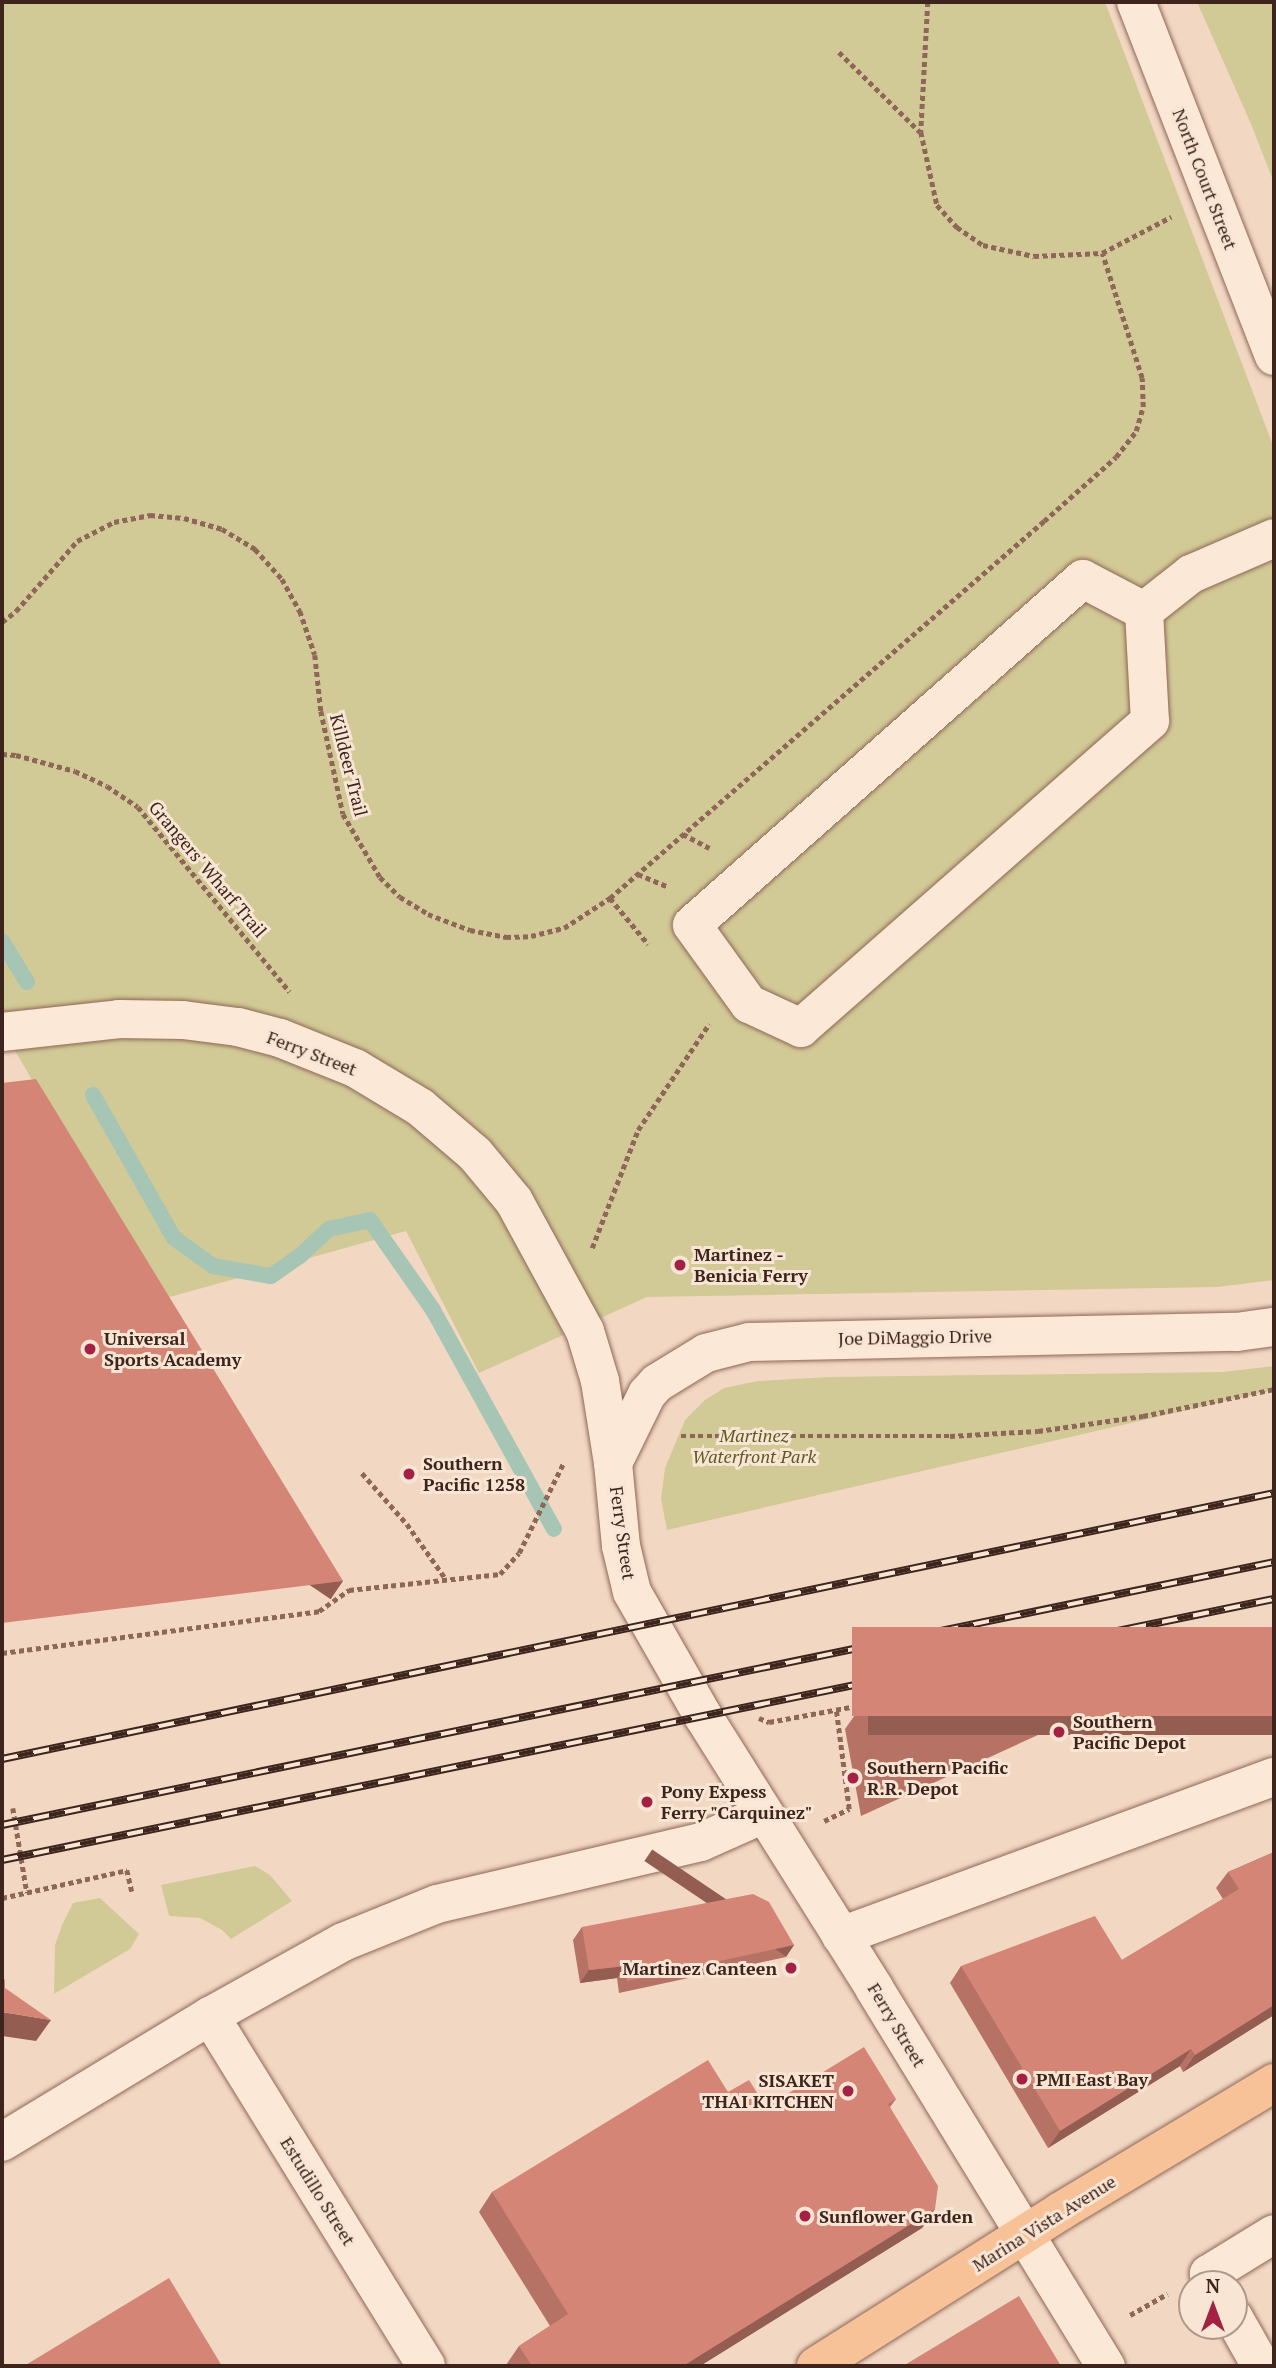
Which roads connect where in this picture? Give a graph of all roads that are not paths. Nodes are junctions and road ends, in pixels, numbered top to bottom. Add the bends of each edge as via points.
1 (1136, 2) edge
2 (1274, 356) edge
3 (1274, 538) edge
4 (1143, 611) junction
5 (2, 1032) edge
6 (1274, 1327) edge
7 (613, 1463) junction
8 (1274, 1777) edge
9 (764, 1814) junction
10 (841, 1936) junction
11 (210, 2016) junction
12 (1274, 2083) edge
13 (2, 2142) edge
14 (1274, 2234) edge
15 (1023, 2235) junction
16 (1216, 2270) edge
17 (1246, 2340) edge
18 (426, 2366) edge
19 (816, 2366) edge
20 (1106, 2366) edge
21 (1261, 2366) edge

1 - 2 street, North Court Street
3 - 4 street via 1191,574
4 - 4 street via 1083,579 692,925 749,1004 801,1028 1150,721
5 - 7 street, Ferry Street via 119,1019 238,1027 281,1038 355,1068 420,1107 475,1154 514,1201 559,1278 589,1343
6 - 7 street, Joe DiMaggio Drive via 1178,1334 749,1342 706,1353 657,1383
7 - 9 street, Ferry Street via 621,1546 632,1592
8 - 10 street
9 - 10 street, Ferry Street
9 - 11 street via 701,1842 437,1903 343,1942
10 - 15 street, Ferry Street
11 - 13 street
11 - 18 street, Estudillo Street
12 - 15 main road, Marina Vista Avenue
14 - 16 street
15 - 19 main road, Marina Vista Avenue
15 - 20 street, Ferry Street
17 - 21 street

